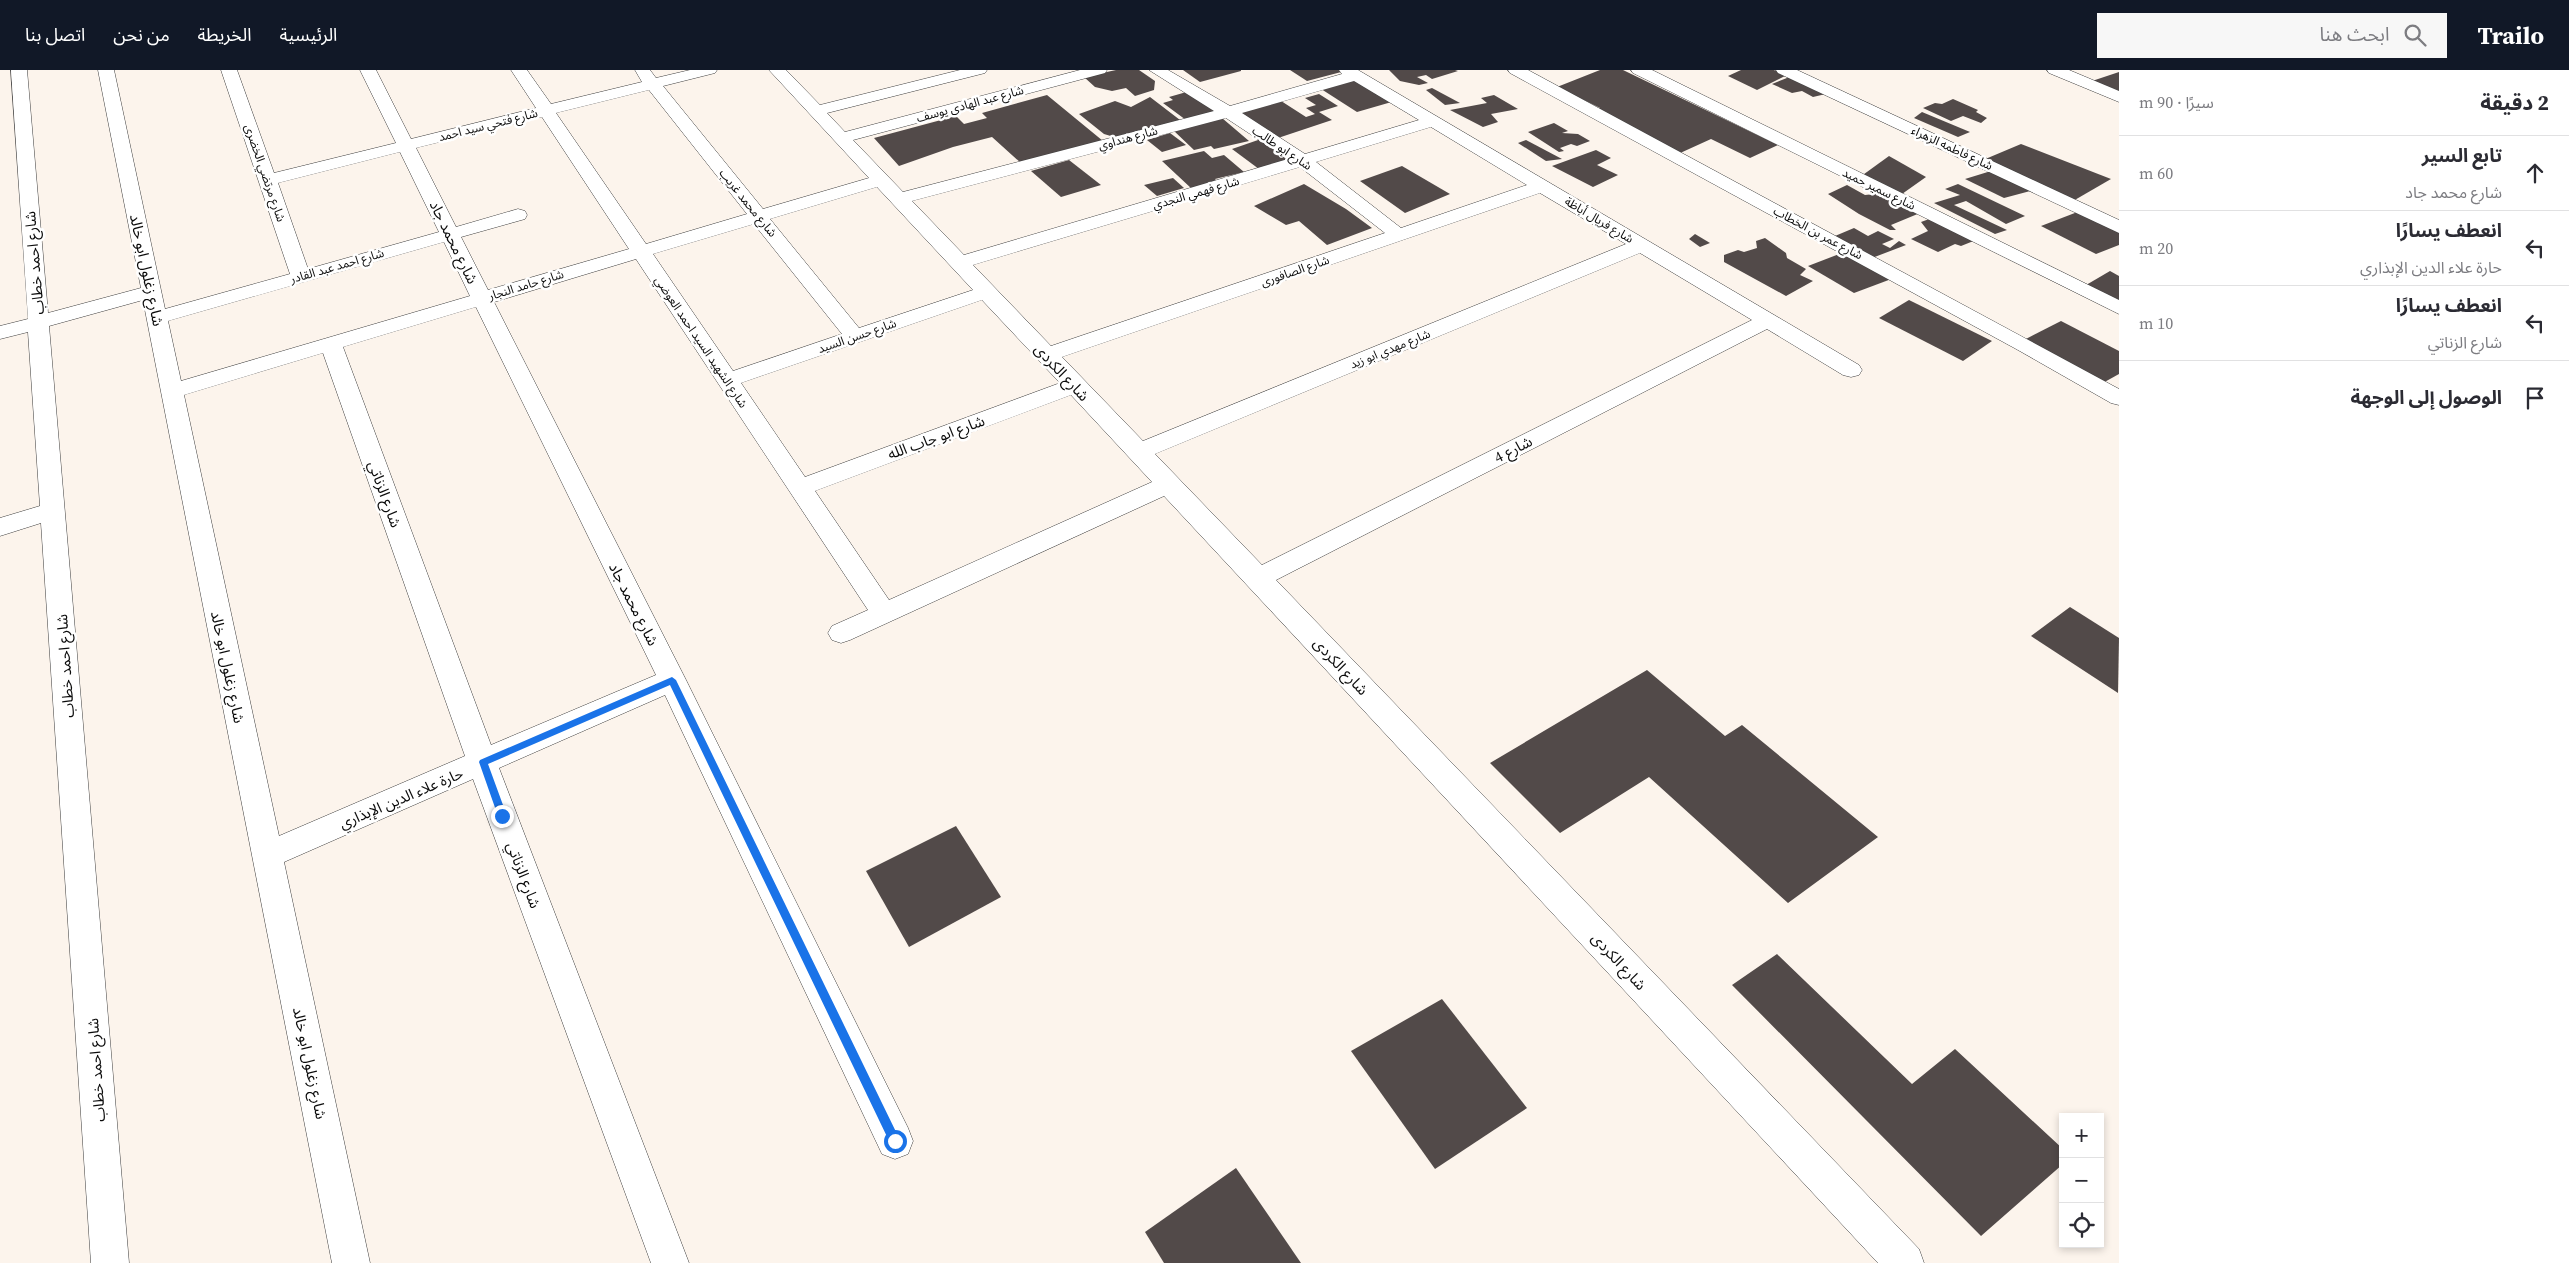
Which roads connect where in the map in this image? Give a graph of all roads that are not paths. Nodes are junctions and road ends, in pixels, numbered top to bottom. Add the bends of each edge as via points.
1 (19, 70) edge
2 (106, 70) edge
3 (229, 70) edge
4 (368, 70) edge
5 (519, 70) edge
6 (709, 70) edge
7 (777, 70) edge
8 (979, 70) edge
9 (1100, 70) edge
10 (1157, 70) edge
11 (1516, 70) edge
12 (1639, 70) edge
13 (1784, 70) edge
14 (2054, 70) edge
15 (1352, 72) edge
16 (647, 77) edge
17 (2119, 97) edge
18 (546, 111) junction
19 (816, 111) junction
20 (1228, 112) junction
21 (1433, 121) junction
22 (841, 138) junction
23 (406, 146) junction
24 (1304, 161) junction
25 (268, 180) junction
26 (881, 180) junction
27 (1542, 186) junction
28 (899, 199) junction
29 (518, 215) dead end
30 (758, 216) junction
31 (2119, 227) edge
32 (450, 234) junction
33 (1399, 235) junction
34 (1642, 246) junction
35 (640, 252) junction
36 (960, 263) junction
37 (301, 276) junction
38 (151, 291) junction
39 (986, 292) junction
40 (482, 299) junction
41 (2119, 308) edge
42 (157, 318) junction
43 (1768, 320) junction
44 (39, 322) junction
45 (0, 333) edge
46 (855, 337) junction
47 (330, 344) junction
48 (1047, 356) junction
49 (1852, 370) dead end
50 (727, 380) junction
51 (1074, 386) junction
52 (172, 391) junction
53 (2119, 398) edge
54 (1138, 452) junction
55 (1169, 484) junction
56 (798, 488) junction
57 (53, 511) junction
58 (0, 527) edge
59 (1258, 578) junction
60 (884, 613) junction
61 (841, 633) dead end
62 (672, 680) junction
63 (483, 762) junction
64 (267, 856) junction
65 (895, 1141) dead end
66 (110, 1263) edge
67 (351, 1263) edge
68 (670, 1263) edge
69 (1904, 1263) edge

1 - 44 street, شارع احمد خطاب
2 - 38 street, شارع زغلول ابو خالد
3 - 25 street, شارع مرتضي الخضرى
4 - 23 street, شارع محمد جاد
5 - 18 street, شارع الشهيد السيد احمد العوضي
6 - 16 street, شارع فتحي سيد احمد
7 - 19 street, شارع الكردى
8 - 19 street
9 - 22 street, شارع عبد الهادى يوسف
10 - 20 street, شارع ابو طالب
11 - 53 street, شارع عمر بن الخطاب
12 - 41 street, شارع سمير حميد
13 - 31 street, شارع فاطمه الزهراء
14 - 17 street
15 - 20 street, شارع هنداوي
15 - 21 street, شارع فريال أباظة
16 - 18 street, شارع فتحي سيد احمد
16 - 30 street, شارع محمد غريب
18 - 23 street, شارع فتحي سيد احمد
18 - 35 street, شارع الشهيد السيد احمد العوضي
19 - 22 street, شارع الكردى
20 - 24 street, شارع ابو طالب
20 - 28 street, شارع هنداوي
21 - 24 street, شارع فهمي النجدي
21 - 27 street, شارع فريال أباظة
22 - 26 street, شارع الكردى
23 - 25 street, شارع فتحي سيد احمد
23 - 32 street, شارع محمد جاد
24 - 33 street, شارع ابو طالب
24 - 36 street, شارع فهمي النجدي
25 - 37 street, شارع مرتضي الخضرى
26 - 28 street, شارع الكردى
26 - 30 street, شارع حامد النجار
27 - 33 street, شارع الصافورى
27 - 34 street, شارع فريال أباظة
28 - 36 street, شارع الكردى
29 - 32 street, شارع احمد عبد القادر
30 - 35 street, شارع حامد النجار
30 - 46 street, شارع محمد غريب
32 - 37 street, شارع احمد عبد القادر
32 - 40 street, شارع محمد جاد
33 - 48 street, شارع الصافورى
34 - 43 street, شارع فريال أباظة
34 - 54 street, شارع مهدي ابو زيد
35 - 40 street, شارع حامد النجار
35 - 50 street, شارع الشهيد السيد احمد العوضي
36 - 39 street, شارع الكردى
37 - 42 street, شارع احمد عبد القادر
38 - 42 street, شارع زغلول ابو خالد
38 - 44 street
39 - 46 street, شارع حسن السيد
39 - 48 street, شارع الكردى
40 - 47 street, شارع حامد النجار
40 - 62 street, شارع محمد جاد
42 - 52 street, شارع زغلول ابو خالد
43 - 49 street, شارع فريال أباظة
43 - 59 street, شارع 4
44 - 45 street
44 - 57 street, شارع احمد خطاب
46 - 50 street, شارع حسن السيد
47 - 52 street, شارع حامد النجار
47 - 63 street, شارع الزناتي
48 - 51 street, شارع الكردى
50 - 56 street, شارع الشهيد السيد احمد العوضي
51 - 54 street, شارع الكردى
51 - 56 street, شارع ابو جاب الله
52 - 64 street, شارع زغلول ابو خالد
54 - 55 street, شارع الكردى
55 - 59 street, شارع الكردى
55 - 60 street
56 - 60 street, شارع الشهيد السيد احمد العوضي
57 - 58 street
57 - 66 street, شارع احمد خطاب
59 - 69 street, شارع الكردى
60 - 61 street
62 - 63 street, حارة علاء الدين الإبذاري
62 - 65 street, شارع محمد جاد
63 - 64 street, حارة علاء الدين الإبذاري
63 - 68 street, شارع الزناتي
64 - 67 street, شارع زغلول ابو خالد

